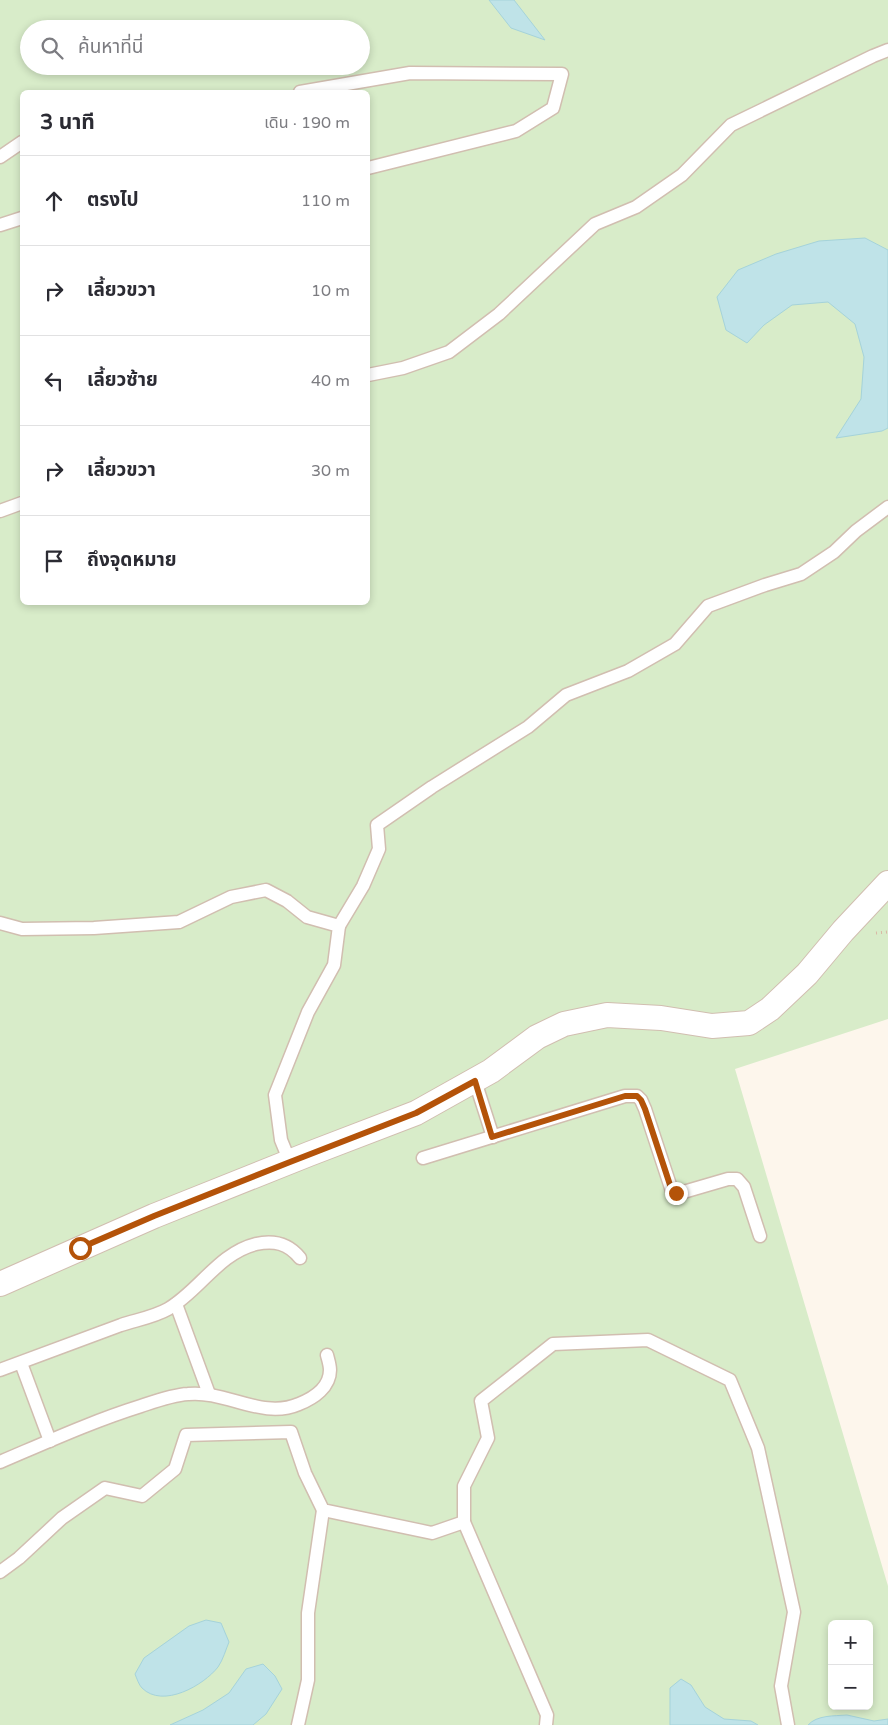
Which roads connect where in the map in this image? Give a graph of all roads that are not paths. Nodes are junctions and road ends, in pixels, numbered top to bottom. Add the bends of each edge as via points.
1 (888, 50) edge
2 (312, 90) edge
3 (20, 143) edge
4 (0, 157) edge
5 (370, 168) edge
6 (20, 219) edge
7 (0, 225) edge
8 (370, 375) edge
9 (20, 504) edge
10 (888, 507) edge
11 (0, 511) edge
12 (888, 883) edge
13 (0, 923) edge
14 (339, 926) junction
15 (475, 1081) junction
16 (492, 1137) junction
17 (423, 1158) dead end
18 (290, 1162) junction
19 (760, 1236) dead end
20 (300, 1258) dead end
21 (0, 1284) edge
22 (176, 1304) junction
23 (327, 1355) dead end
24 (20, 1363) junction
25 (0, 1370) edge
26 (209, 1394) junction
27 (50, 1441) junction
28 (0, 1462) edge
29 (323, 1510) junction
30 (464, 1522) junction
31 (0, 1572) edge
32 (298, 1725) edge
33 (546, 1725) edge
34 (788, 1725) edge

1 - 8 lane via 731,125 682,175 636,207 595,224 499,314 449,352 403,368
2 - 5 lane via 410,73 562,74 553,108 516,131
3 - 4 lane
6 - 7 lane
9 - 11 lane
10 - 14 lane via 834,552 801,574 708,606 675,644 628,671 566,695 528,727 377,825 378,849 364,886
12 - 15 street via 807,974 770,1009 748,1023 712,1026 661,1018 607,1015 564,1024 537,1037
13 - 14 lane via 22,929 179,922 232,897 266,890 307,917
14 - 18 lane via 334,965 308,1012 275,1095 281,1140
15 - 16 lane
15 - 18 street via 416,1113
16 - 17 lane
16 - 19 lane via 625,1096 637,1096 645,1109 674,1192 728,1178 737,1179 744,1187
18 - 21 street via 154,1216
20 - 22 lane via 281,1243 244,1248
22 - 24 lane via 163,1312
22 - 26 lane
23 - 26 lane via 330,1371 322,1391 292,1407 276,1410 240,1404
24 - 25 lane
24 - 27 lane
26 - 27 lane via 167,1398 112,1415
27 - 28 lane
29 - 30 lane via 432,1533
29 - 31 lane via 305,1473 291,1432 186,1435 175,1469 142,1496 105,1488 62,1518
29 - 32 lane via 308,1613 308,1680
30 - 33 lane via 547,1715
30 - 34 lane via 464,1486 488,1438 481,1401 553,1344 648,1340 730,1380 758,1448 794,1612 781,1686

